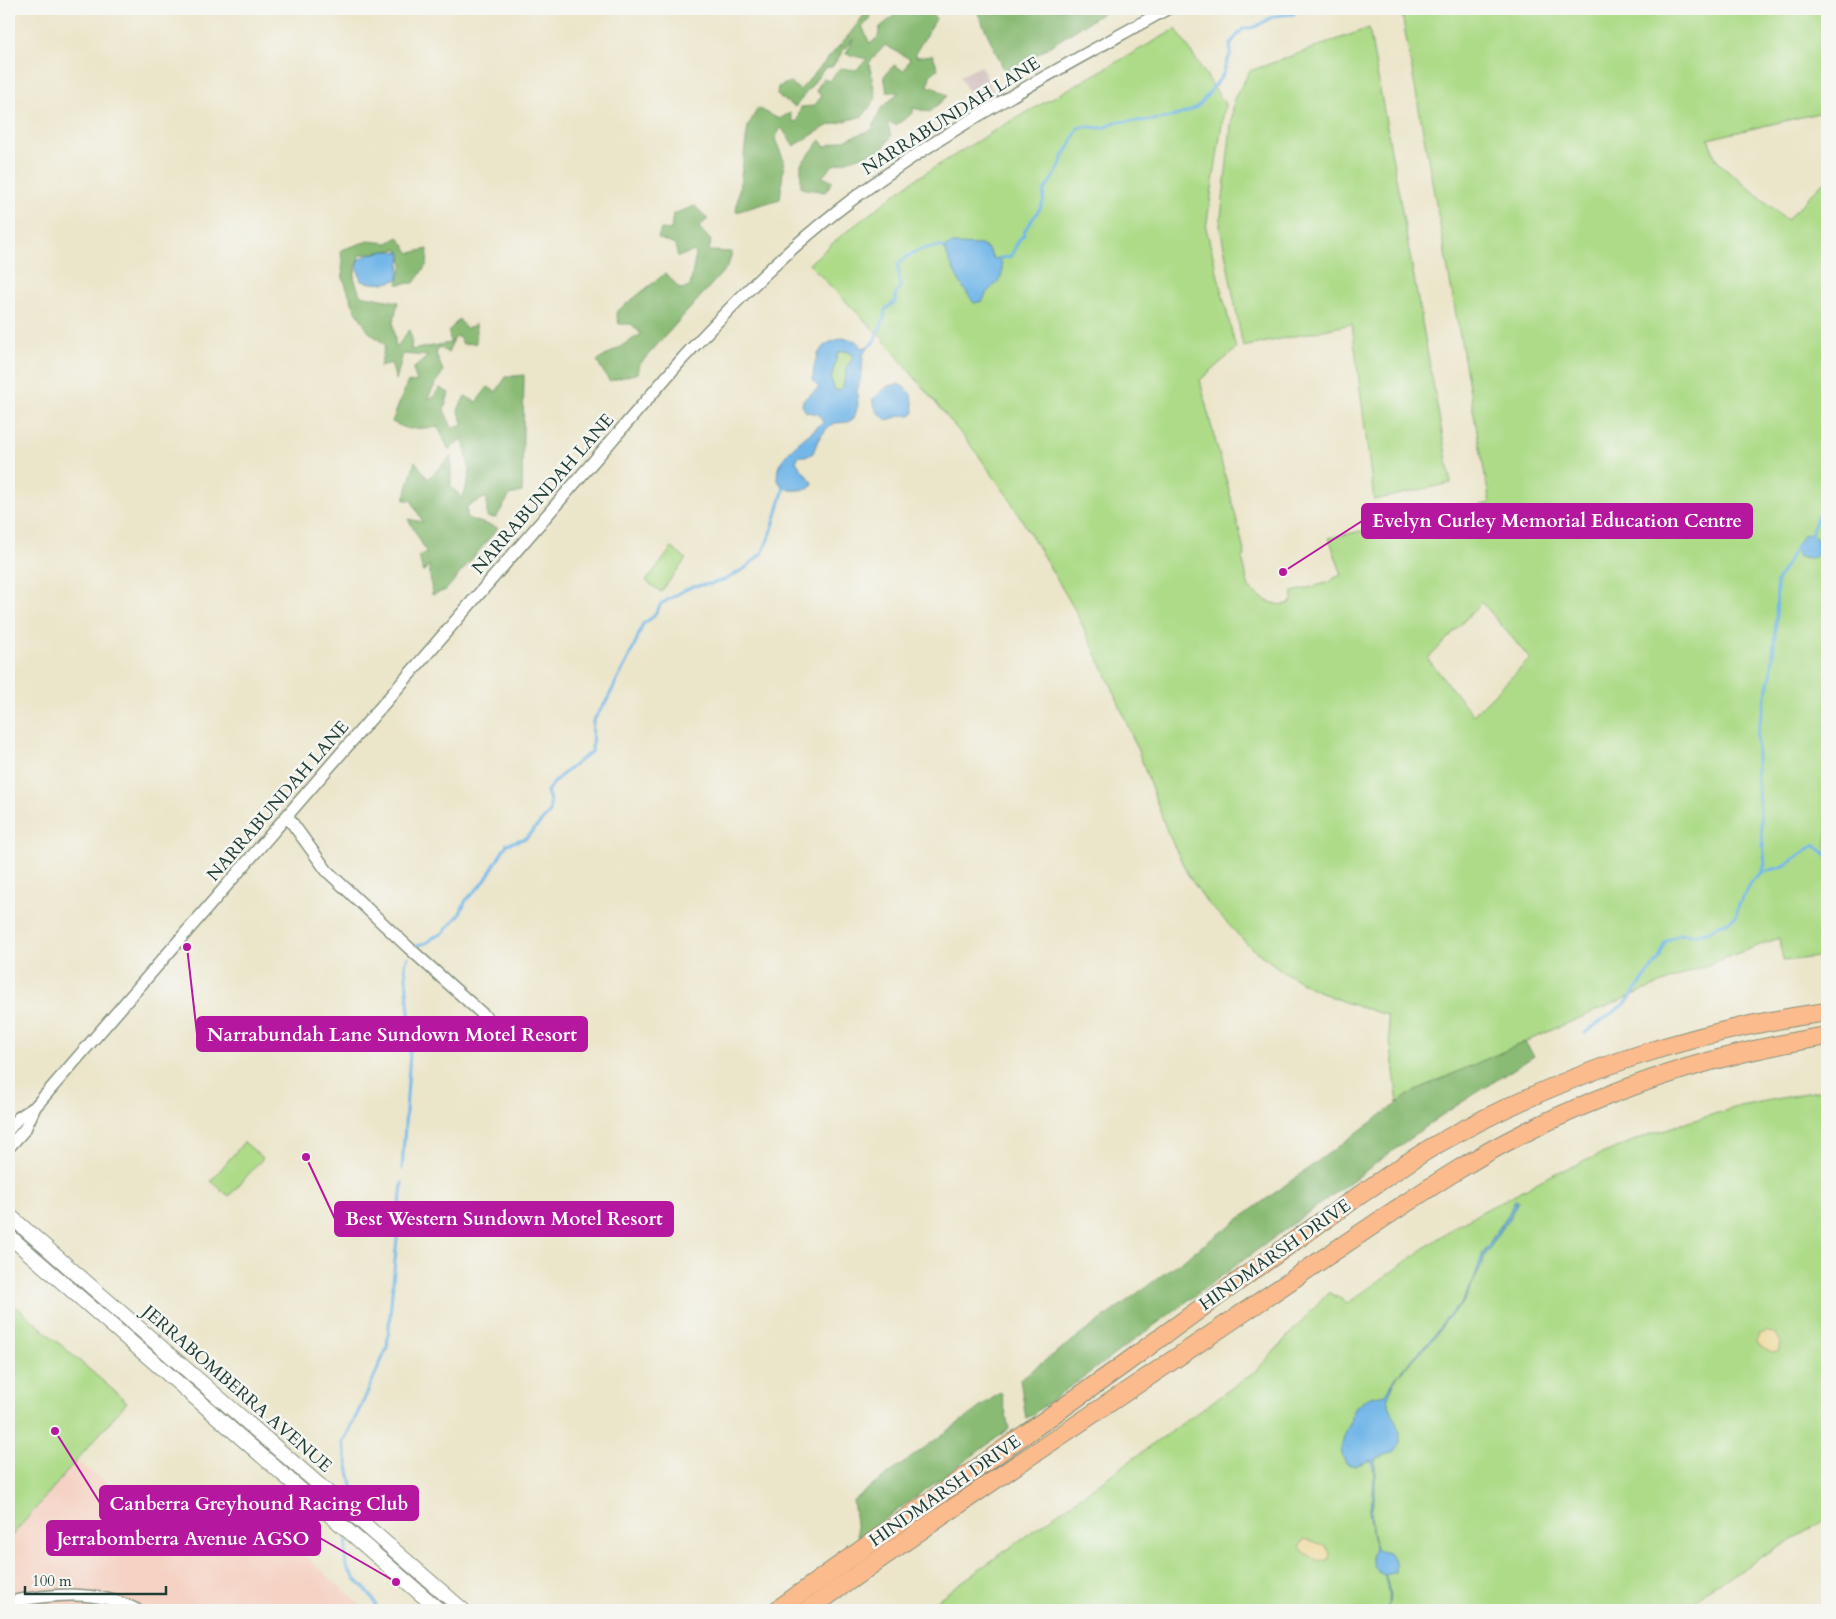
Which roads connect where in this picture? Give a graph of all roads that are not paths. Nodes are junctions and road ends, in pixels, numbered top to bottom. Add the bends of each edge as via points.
1 (1167, 9) edge
2 (287, 816) junction
3 (1827, 1012) edge
4 (507, 1036) dead end
5 (1827, 1036) edge
6 (35, 1107) junction
7 (9, 1129) edge
8 (9, 1147) edge
9 (9, 1215) edge
10 (9, 1236) edge
11 (1019, 1439) junction
12 (1032, 1455) junction
13 (437, 1587) junction
14 (427, 1600) junction
15 (9, 1602) edge
16 (457, 1609) edge
17 (137, 1610) edge
18 (439, 1610) edge
19 (778, 1610) edge
20 (808, 1610) edge

1 - 2 street, NARRABUNDAH LANE via 949,133 849,202 777,263 683,358
2 - 4 street via 327,870
2 - 6 street, NARRABUNDAH LANE
3 - 11 main road, HINDMARSH DRIVE via 1736,1029 1651,1052 1583,1076 1482,1120 1376,1183
5 - 12 main road, HINDMARSH DRIVE via 1756,1049 1678,1070 1596,1099 1517,1136 1431,1187
6 - 7 street, NARRABUNDAH LANE via 18,1118
6 - 8 street, NARRABUNDAH LANE via 25,1129
9 - 13 street, JERRABOMBERRA AVENUE
10 - 14 street, JERRABOMBERRA AVENUE
11 - 12 main road
11 - 19 main road, HINDMARSH DRIVE
12 - 20 main road, HINDMARSH DRIVE
13 - 14 street
13 - 16 street, JERRABOMBERRA AVENUE
14 - 18 street, JERRABOMBERRA AVENUE
15 - 17 street via 52,1596 85,1596 104,1598

